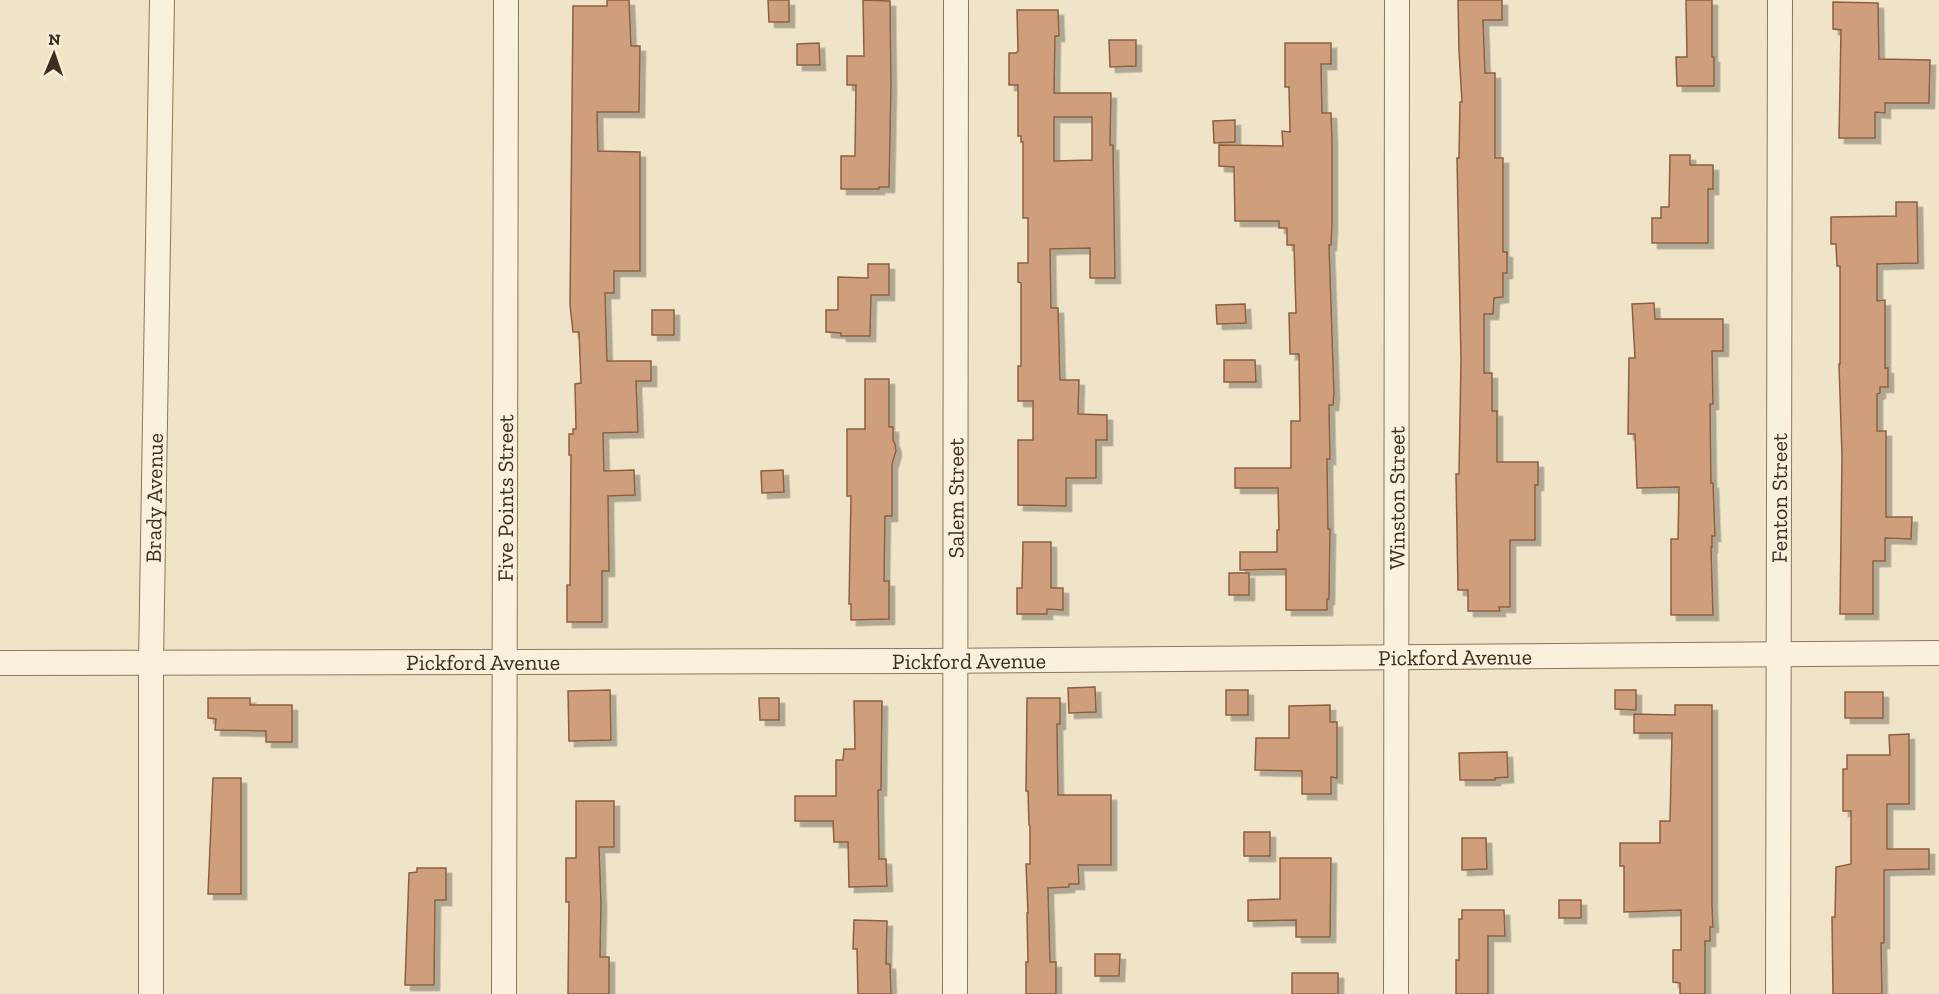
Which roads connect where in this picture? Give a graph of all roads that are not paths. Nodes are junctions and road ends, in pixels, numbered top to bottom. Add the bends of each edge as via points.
1 (162, 0) edge
2 (506, 0) edge
3 (956, 0) edge
4 (1397, 0) edge
5 (1780, 0) edge
6 (1939, 653) edge
7 (1779, 654) junction
8 (1397, 657) junction
9 (956, 661) junction
10 (0, 663) edge
11 (151, 663) junction
12 (504, 663) junction
13 (151, 994) edge
14 (504, 994) edge
15 (955, 994) edge
16 (1396, 994) edge
17 (1778, 994) edge

1 - 11 street, Brady Avenue
2 - 12 street, Five Points Street
3 - 9 street, Salem Street
4 - 8 street, Winston Street
5 - 7 street, Fenton Street
6 - 7 street, Pickford Avenue
7 - 8 street, Pickford Avenue
7 - 17 street, Fenton Street
8 - 9 street, Pickford Avenue
8 - 16 street, Winston Street
9 - 12 street, Pickford Avenue
9 - 15 street, Salem Street
10 - 11 street, Pickford Avenue
11 - 12 street, Pickford Avenue
11 - 13 street, Brady Avenue
12 - 14 street, Five Points Street

